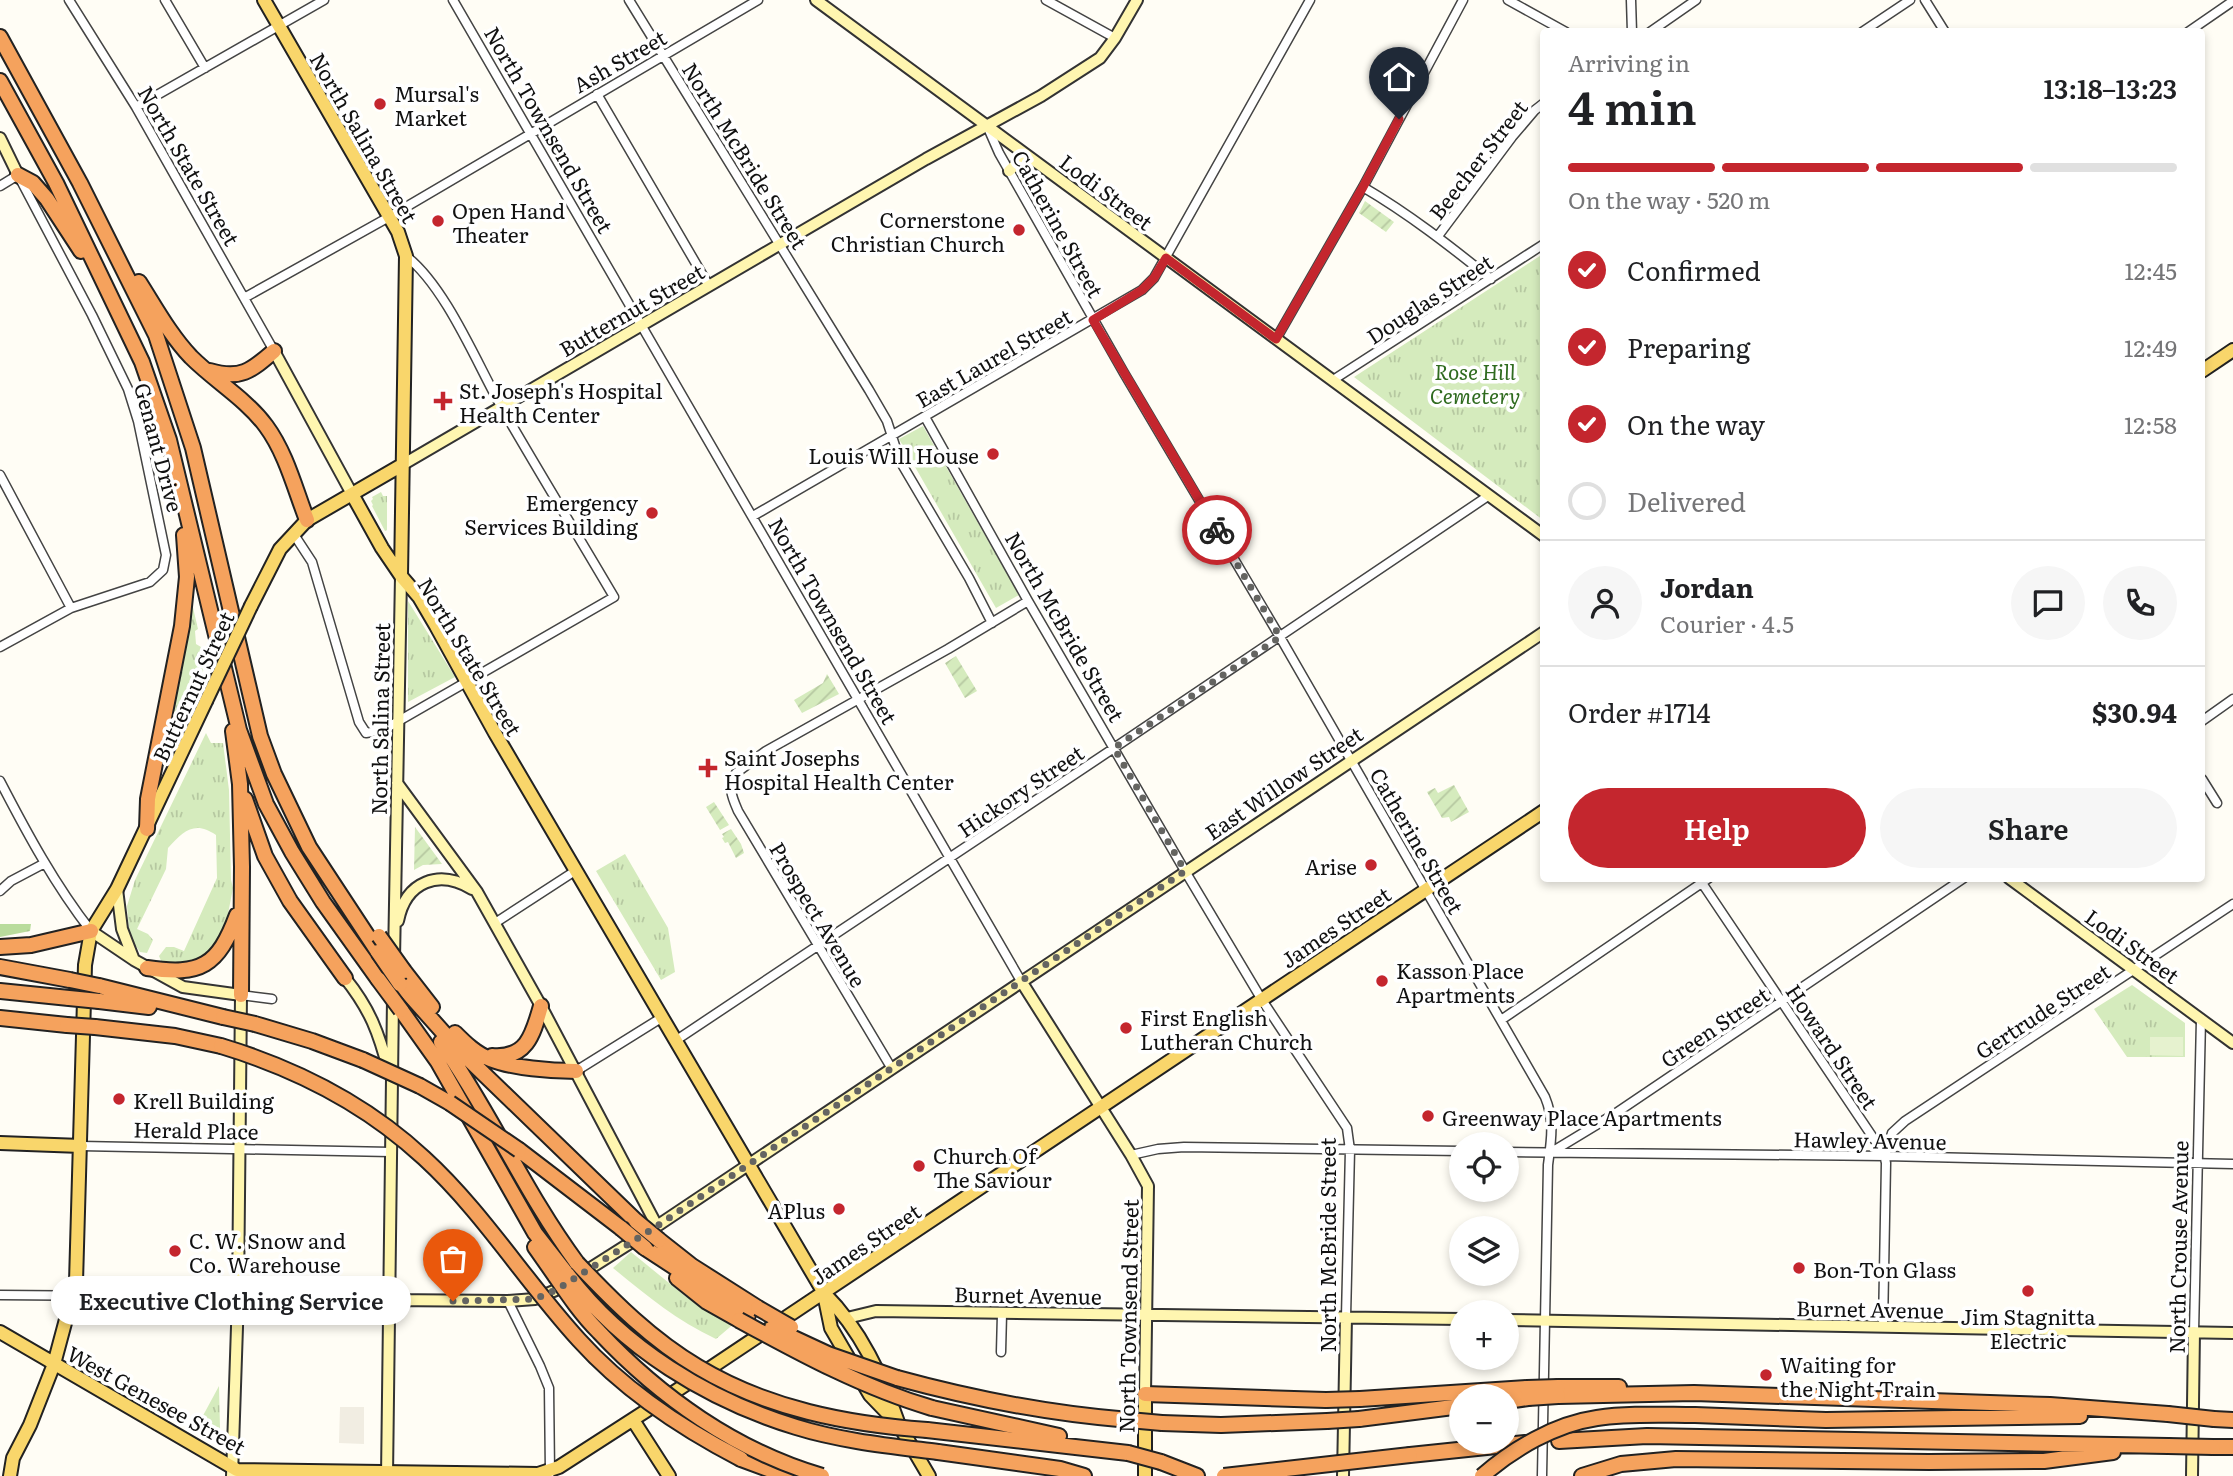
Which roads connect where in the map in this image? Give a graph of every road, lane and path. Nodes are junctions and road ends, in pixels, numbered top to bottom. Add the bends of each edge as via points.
1 (69, 0) edge
2 (165, 0) edge
3 (264, 0) edge
4 (324, 0) edge
5 (453, 0) edge
6 (629, 0) edge
7 (758, 0) edge
8 (816, 0) edge
9 (1046, 0) edge
10 (1137, 0) edge
11 (1310, 0) edge
12 (1463, 0) edge
13 (1508, 0) edge
14 (1631, 0) edge
15 (1696, 0) edge
16 (1910, 0) edge
17 (1924, 0) edge
18 (2233, 1) edge
19 (279, 26) junction
20 (1559, 28) edge
21 (1632, 28) edge
22 (1656, 28) edge
23 (1868, 28) edge
24 (1942, 28) edge
25 (2194, 28) edge
26 (0, 37) edge
27 (1115, 38) junction
28 (663, 55) junction
29 (205, 68) junction
30 (0, 81) edge
31 (597, 94) junction
32 (1540, 106) edge
33 (136, 107) junction
34 (1535, 110) junction
35 (1540, 113) edge
36 (986, 126) junction
37 (530, 133) junction
38 (0, 138) edge
39 (1026, 155) junction
40 (1009, 170) junction
41 (18, 175) junction
42 (0, 186) edge
43 (1363, 187) junction
44 (97, 217) junction
45 (389, 217) junction
46 (1438, 236) junction
47 (779, 245) junction
48 (1540, 247) edge
49 (406, 256) junction
50 (1166, 258) junction
51 (1491, 279) junction
52 (709, 286) junction
53 (244, 298) junction
54 (120, 312) junction
55 (1093, 320) junction
56 (641, 326) junction
57 (1276, 339) junction
58 (274, 351) junction
59 (2233, 351) edge
60 (206, 370) junction
61 (2205, 370) edge
62 (1333, 380) junction
63 (502, 407) junction
64 (925, 416) junction
65 (892, 435) junction
66 (402, 465) junction
67 (0, 475) edge
68 (180, 488) junction
69 (352, 494) junction
70 (1488, 496) junction
71 (753, 516) junction
72 (307, 520) junction
73 (293, 533) junction
74 (1540, 533) edge
75 (401, 576) junction
76 (1028, 601) junction
77 (71, 608) junction
78 (992, 623) junction
79 (1540, 635) edge
80 (1280, 637) junction
81 (0, 647) edge
82 (226, 678) junction
83 (467, 681) junction
84 (857, 699) junction
85 (2233, 699) edge
86 (2205, 719) edge
87 (398, 721) junction
88 (1114, 748) junction
89 (1351, 760) junction
90 (0, 781) edge
91 (397, 783) junction
92 (240, 784) junction
93 (2205, 784) edge
94 (2217, 803) dead end
95 (1540, 814) edge
96 (147, 829) junction
97 (949, 858) junction
98 (45, 863) junction
99 (320, 865) junction
100 (575, 871) junction
101 (1185, 871) junction
102 (1705, 882) edge
103 (1707, 882) edge
104 (1958, 882) edge
105 (2014, 882) edge
106 (117, 889) junction
107 (1426, 890) junction
108 (0, 891) edge
109 (477, 892) junction
110 (241, 897) junction
111 (2233, 904) edge
112 (495, 923) junction
113 (91, 931) junction
114 (394, 945) junction
115 (0, 947) edge
116 (818, 947) junction
117 (134, 960) junction
118 (0, 967) edge
119 (147, 968) junction
120 (2134, 970) junction
121 (402, 977) junction
122 (345, 978) joint
123 (1021, 981) junction
124 (0, 991) edge
125 (99, 994) junction
126 (241, 995) junction
127 (272, 999) dead end
128 (1262, 1000) junction
129 (1783, 1002) junction
130 (541, 1006) junction
131 (0, 1018) edge
132 (661, 1018) junction
133 (2201, 1019) junction
134 (1501, 1020) junction
135 (37, 1022) junction
136 (0, 1025) edge
137 (675, 1041) junction
138 (2233, 1043) edge
139 (481, 1055) junction
140 (892, 1069) junction
141 (576, 1071) junction
142 (393, 1085) junction
143 (1100, 1108) junction
144 (0, 1143) edge
145 (81, 1146) junction
146 (240, 1149) junction
147 (1350, 1150) junction
148 (1449, 1151) edge
149 (391, 1152) junction
150 (1519, 1152) edge
151 (1550, 1153) junction
152 (1131, 1155) junction
153 (1885, 1156) junction
154 (2198, 1163) junction
155 (747, 1164) junction
156 (2233, 1164) edge
157 (658, 1233) junction
158 (567, 1272) junction
159 (824, 1293) junction
160 (0, 1295) edge
161 (74, 1295) junction
162 (238, 1297) junction
163 (388, 1300) junction
164 (508, 1301) junction
165 (749, 1314) junction
166 (1002, 1314) junction
167 (1147, 1315) junction
168 (1346, 1317) junction
169 (847, 1318) junction
170 (1449, 1319) edge
171 (1519, 1320) edge
172 (1544, 1320) junction
173 (1883, 1327) junction
174 (0, 1332) edge
175 (2194, 1332) junction
176 (2233, 1333) edge
177 (1001, 1352) dead end
178 (54, 1364) junction
179 (1527, 1393) junction
180 (1145, 1394) junction
181 (1519, 1396) edge
182 (1449, 1408) edge
183 (2168, 1414) junction
184 (633, 1420) junction
185 (2233, 1420) edge
186 (899, 1425) junction
187 (2168, 1446) junction
188 (2233, 1447) edge
189 (1128, 1452) junction
190 (741, 1459) junction
191 (232, 1472) edge
192 (550, 1473) edge
193 (387, 1474) edge
194 (10, 1476) edge
195 (669, 1476) edge
196 (770, 1476) edge
197 (787, 1476) edge
198 (822, 1476) edge
199 (929, 1476) edge
200 (1084, 1476) edge
201 (1145, 1476) edge
202 (1197, 1476) edge
203 (1224, 1476) edge
204 (1343, 1476) edge
205 (1482, 1476) edge
206 (1542, 1476) edge
207 (1582, 1476) edge
208 (2192, 1476) edge

1 - 33 street, North State Street
2 - 29 street
3 - 19 main road, North Salina Street
4 - 19 street
5 - 37 street, North Townsend Street
6 - 28 street, North McBride Street
7 - 28 street, Ash Street
8 - 36 street, Lodi Street
9 - 27 street
10 - 27 street, Butternut Street
11 - 50 street, East Laurel Street
12 - 43 street
13 - 20 street
14 - 21 street
15 - 22 street
16 - 23 street
17 - 24 street
18 - 25 street
19 - 29 street
19 - 45 main road, North Salina Street
26 - 44 highway
27 - 36 street, Butternut Street via 1100,58
28 - 31 street, Ash Street
28 - 47 street, North McBride Street
29 - 33 street
30 - 54 highway
31 - 37 street, Ash Street
31 - 52 street
32 - 34 street, Beecher Street
33 - 53 street, North State Street
34 - 35 street
34 - 46 street, Beecher Street
36 - 39 street, Lodi Street
36 - 40 street, Catherine Street
36 - 47 street, Butternut Street
37 - 45 street, Ash Street
37 - 56 street, North Townsend Street
38 - 41 street, Genant Drive
39 - 40 street
39 - 50 street, Lodi Street
40 - 55 street, Catherine Street
41 - 42 street
41 - 54 highway via 47,199
41 - 77 street, Genant Drive via 128,389 166,555 163,570 150,582
43 - 46 street
43 - 57 street
44 - 60 highway via 171,333
44 - 99 highway via 156,335 171,376 193,448 260,736
45 - 49 main road, North Salina Street
45 - 53 street, Ash Street
46 - 51 street
47 - 52 street, Butternut Street
47 - 65 street, North McBride Street
48 - 51 street, Douglas Street
49 - 63 street via 420,266 452,315
49 - 66 main road, North Salina Street
50 - 55 street, East Laurel Street via 1142,290
50 - 57 street, Lodi Street
51 - 62 street, Douglas Street
52 - 56 street, Butternut Street
53 - 58 street, North State Street
54 - 68 highway via 162,416
55 - 64 street, East Laurel Street
55 - 80 street, Catherine Street
56 - 63 street, Butternut Street
56 - 71 street, North Townsend Street
57 - 62 street, Lodi Street
58 - 60 highway via 237,375
58 - 69 street, North State Street
59 - 61 main road
60 - 72 highway via 265,425 279,448
62 - 70 street, Lodi Street
63 - 66 street, Butternut Street
63 - 83 street via 614,597
64 - 65 street, East Laurel Street
64 - 76 street, North McBride Street
65 - 71 street, East Laurel Street
65 - 78 street, North McBride Street via 900,461
66 - 69 main road, Butternut Street
66 - 75 main road, North Salina Street
67 - 77 street
68 - 82 highway
68 - 96 highway via 187,577 182,626 148,799
69 - 72 main road, Butternut Street
69 - 75 main road, North State Street
70 - 74 street, Lodi Street
70 - 80 street, Hickory Street
71 - 84 street, North Townsend Street
72 - 73 main road, Butternut Street
73 - 87 street via 312,562 359,722 366,733
73 - 96 main road, Butternut Street, bridge via 269,567
75 - 83 main road, North State Street via 419,597
75 - 87 street, North Salina Street
76 - 78 street
76 - 88 street, North McBride Street
77 - 81 street, Genant Drive
78 - 84 street
79 - 89 street, East Willow Street
80 - 88 street, Hickory Street
80 - 89 street, Catherine Street
82 - 92 highway
82 - 158 highway, bridge via 266,804 292,852 438,1062 535,1233
83 - 87 street
83 - 100 main road, North State Street
84 - 97 street, North Townsend Street
84 - 116 street, Prospect Avenue via 766,751 736,773 730,788 738,811
85 - 86 street
87 - 91 street, North Salina Street
88 - 97 street, Hickory Street
88 - 101 street, North McBride Street
89 - 101 street, East Willow Street
89 - 107 street, Catherine Street
90 - 98 street
91 - 109 street
91 - 114 street, North Salina Street
92 - 110 highway
92 - 122 highway via 265,856 290,901
93 - 94 street
95 - 107 main road, James Street
96 - 106 main road, Butternut Street
97 - 116 street, Hickory Street
97 - 123 street, North Townsend Street
98 - 108 street
98 - 113 street
99 - 121 highway, bridge via 378,952
99 - 121 highway, bridge via 379,936
100 - 112 street
100 - 132 main road, North State Street
101 - 123 street, East Willow Street
101 - 128 street, North McBride Street
102 - 134 street
103 - 129 street, Howard Street
104 - 129 street, Green Street
105 - 120 street, Lodi Street
106 - 113 main road, Butternut Street
106 - 117 street via 122,929
107 - 128 main road, James Street
107 - 134 street, Catherine Street
109 - 112 street
109 - 114 street via 444,878 418,885 405,902
110 - 119 highway via 231,931 208,963 184,972
110 - 126 highway
111 - 120 street, Gertrude Street
112 - 130 street
113 - 115 highway via 32,945
113 - 117 street
113 - 145 main road via 85,965
114 - 142 street, North Salina Street
116 - 137 street, Hickory Street
116 - 140 street, Prospect Avenue
117 - 119 street
118 - 125 highway, bridge via 70,980
119 - 126 street via 183,987
120 - 133 street, Lodi Street
120 - 153 street, Gertrude Street via 1905,1121 1892,1133
121 - 139 highway
121 - 157 highway, bridge via 458,1049 636,1221
121 - 158 highway via 496,1130
122 - 142 street via 374,1021
123 - 140 street, East Willow Street
123 - 143 street, North Townsend Street
124 - 125 highway, bridge via 69,998
125 - 165 highway, bridge via 255,1024 363,1060 420,1086 519,1150 707,1302
126 - 127 street
126 - 146 street
128 - 143 main road, James Street
128 - 147 street, North McBride Street via 1341,1118
129 - 151 street, Green Street
129 - 153 street, Howard Street
130 - 139 highway via 534,1033 524,1047 505,1056
130 - 141 street
131 - 135 highway
132 - 137 main road, North State Street
132 - 141 street
133 - 138 street, Lodi Street
133 - 154 street, North Crouse Avenue
134 - 151 street, Catherine Street via 1550,1108
135 - 136 highway
135 - 190 highway, bridge via 175,1036 221,1046 286,1068 372,1115 426,1159 461,1196 580,1341 619,1379 657,1410
137 - 155 main road, North State Street
139 - 141 highway via 514,1065
140 - 155 street, East Willow Street
141 - 157 street
142 - 149 street, North Salina Street
143 - 152 street, North Townsend Street
143 - 159 main road, James Street
144 - 145 main road, Herald Place
145 - 146 street, Herald Place
145 - 161 main road
146 - 149 street, Herald Place
146 - 162 street
147 - 148 street
147 - 152 street via 1184,1147
147 - 168 street, North McBride Street
149 - 163 street, North Salina Street
150 - 151 street, Hawley Avenue
151 - 153 street, Hawley Avenue
151 - 172 street, Catherine Street
152 - 167 street, North Townsend Street via 1147,1186
153 - 154 street, Hawley Avenue
153 - 173 street
154 - 156 street, Hawley Avenue
154 - 175 street, North Crouse Avenue
155 - 157 street, East Willow Street
155 - 159 main road, North State Street
157 - 164 street, East Willow Street via 545,1296
157 - 165 highway
158 - 189 highway, bridge via 612,1300 699,1368 776,1403 863,1425
158 - 198 highway, bridge via 598,1331 650,1380 738,1442
158 - 200 highway, bridge via 580,1292 629,1338 671,1369 714,1394 783,1423 816,1433
159 - 169 main road, North State Street
159 - 184 main road, James Street
159 - 186 main road, North State Street via 831,1328 870,1395
160 - 161 street
161 - 162 street
161 - 178 main road
162 - 191 street
163 - 164 street, East Willow Street
163 - 193 street, North Salina Street
164 - 192 street via 549,1388
165 - 182 highway, bridge via 828,1354 941,1390 1098,1418 1221,1425 1359,1419
165 - 189 highway, bridge via 785,1346 903,1400
166 - 167 street, Burnet Avenue
166 - 169 street, Burnet Avenue via 876,1311
166 - 177 street
167 - 168 street, Burnet Avenue
167 - 180 street, North Townsend Street
168 - 170 street, Burnet Avenue
168 - 204 street, North McBride Street
169 - 186 main road, North State Street via 876,1366
171 - 172 street, Burnet Avenue
172 - 173 street, Burnet Avenue
172 - 206 street, Catherine Street
173 - 175 street, Burnet Avenue
174 - 178 main road, West Genesee Street
175 - 176 street, Burnet Avenue
175 - 208 street, North Crouse Avenue
178 - 191 main road, West Genesee Street
178 - 194 main road via 13,1458
179 - 180 highway, bridge via 1326,1400
179 - 181 highway
179 - 183 highway, bridge via 1694,1393 2050,1405
180 - 201 main road, North Townsend Street
183 - 185 highway, bridge
183 - 205 highway, bridge via 1826,1420 1628,1415 1577,1422 1523,1444
184 - 192 main road, James Street
184 - 195 main road
186 - 199 main road, North State Street
187 - 188 highway, bridge
187 - 203 highway, bridge via 1647,1436 1525,1443
187 - 207 highway via 2044,1461 1676,1459
189 - 202 highway, bridge
190 - 196 highway
190 - 197 highway
191 - 193 main road, West Genesee Street
192 - 193 main road, James Street

